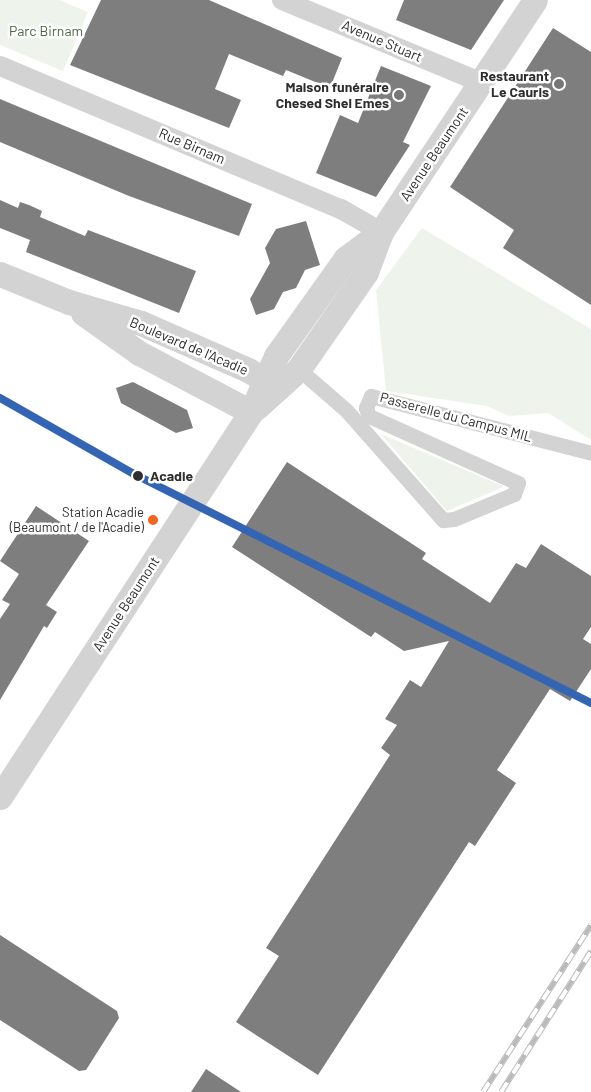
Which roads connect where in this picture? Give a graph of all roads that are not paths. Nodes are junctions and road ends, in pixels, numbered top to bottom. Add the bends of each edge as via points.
1 (282, 0) edge
2 (535, 0) edge
3 (0, 66) edge
4 (482, 83) junction
5 (381, 232) junction
6 (0, 274) edge
7 (69, 302) junction
8 (309, 378) dead end
9 (271, 384) junction
10 (251, 412) junction
11 (591, 453) edge
12 (0, 797) edge

1 - 4 street, Avenue Stuart
2 - 4 street, Avenue Beaumont
3 - 5 street, Rue Birnam via 341,209
4 - 5 street, Avenue Beaumont
5 - 9 street, Avenue Beaumont via 366,272 298,370
6 - 7 street, Boulevard de l'Acadie
7 - 9 street, Boulevard de l'Acadie via 141,323
7 - 10 street, Boulevard de l'Acadie via 139,353
8 - 11 street, Passerelle du Campus MIL via 346,410 440,518 450,520 516,492 517,480 369,416 366,408 369,398 378,396
9 - 10 street, Avenue Beaumont
10 - 12 street, Avenue Beaumont

